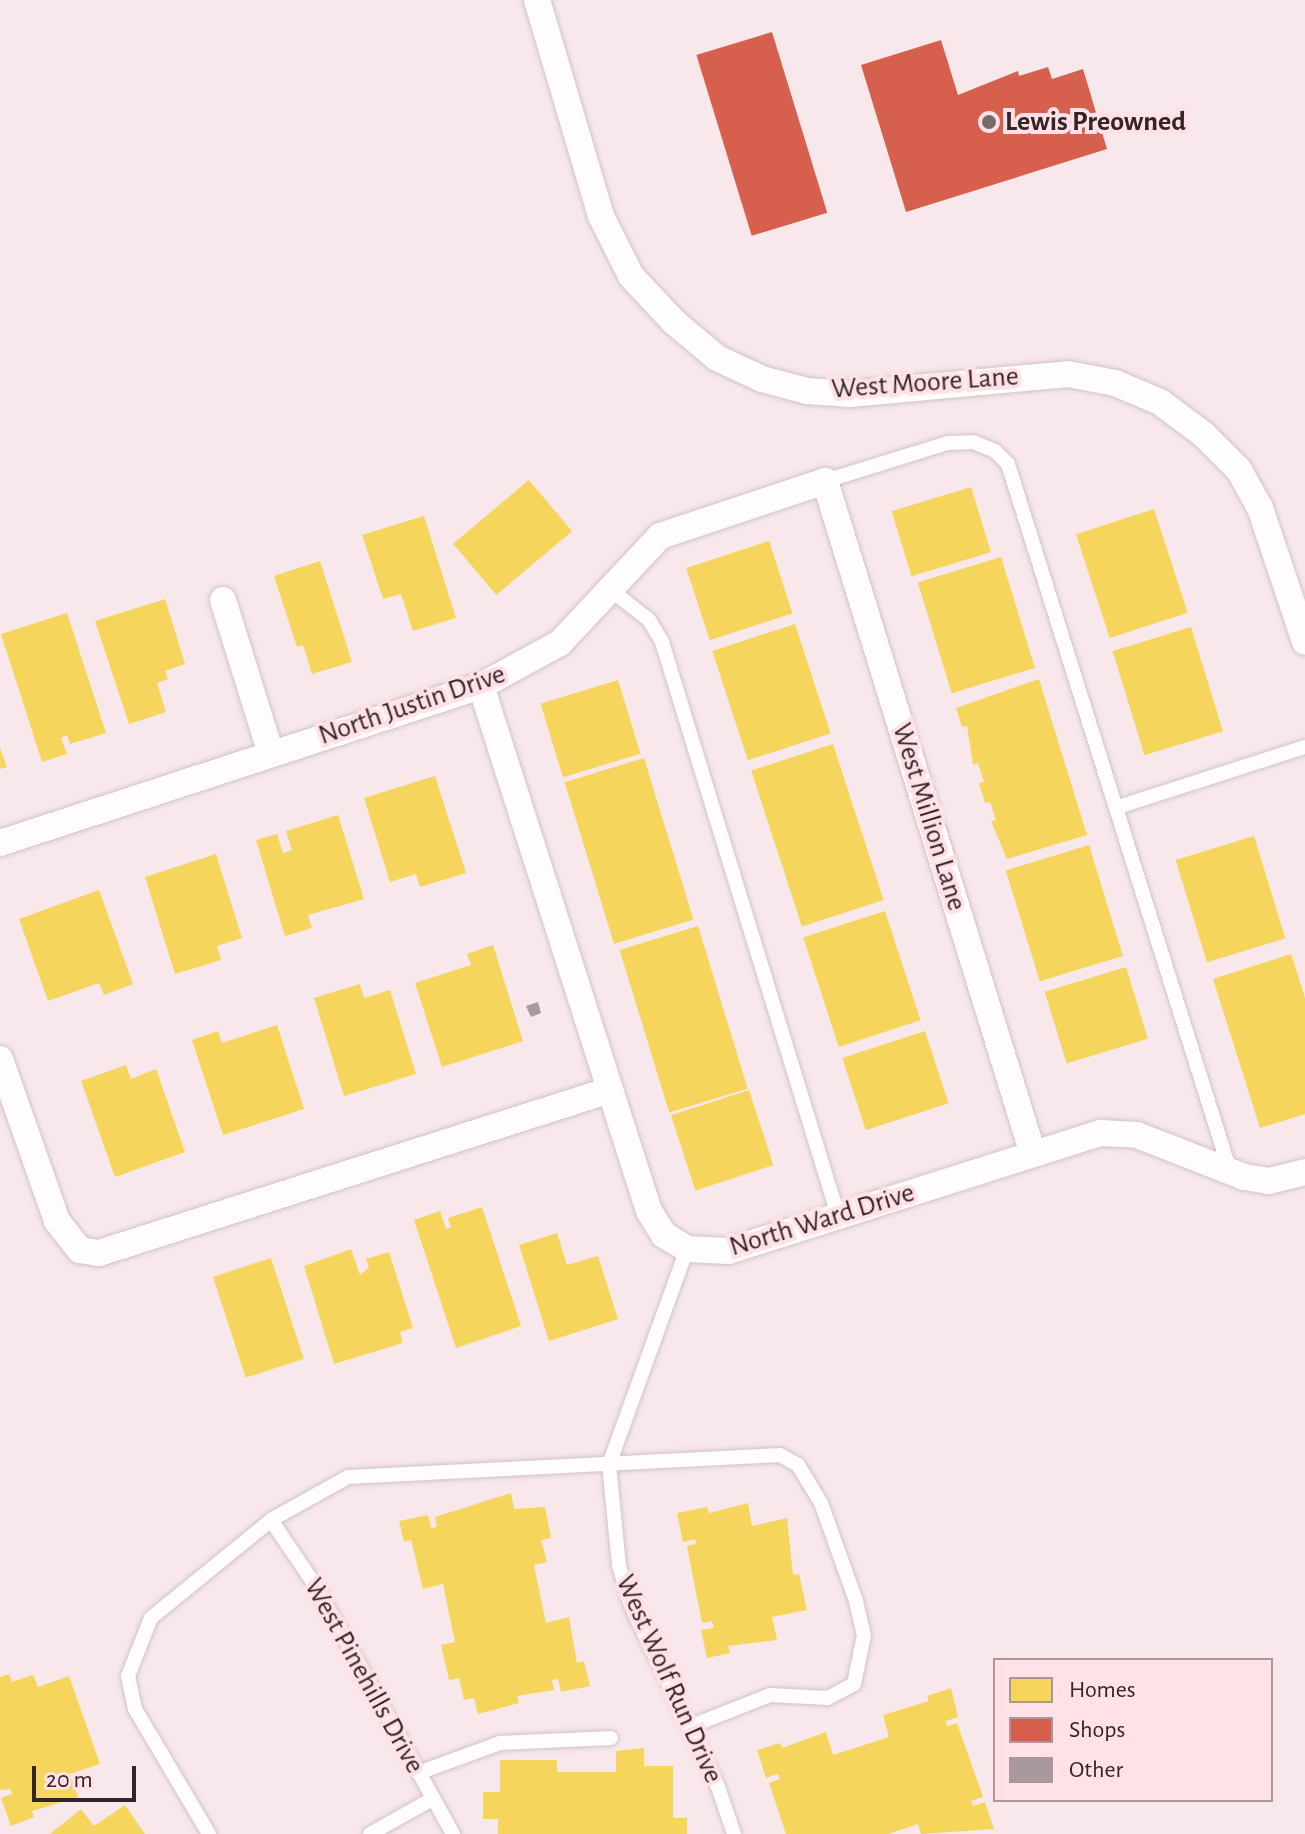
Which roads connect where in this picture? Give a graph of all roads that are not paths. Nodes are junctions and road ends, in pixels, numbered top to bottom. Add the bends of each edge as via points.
1 (537, 0) edge
2 (825, 481) junction
3 (612, 591) junction
4 (223, 600) dead end
5 (1305, 642) edge
6 (481, 686) junction
7 (1305, 747) edge
8 (271, 754) junction
9 (1118, 807) junction
10 (0, 843) edge
11 (0, 1059) edge
12 (610, 1090) junction
13 (1033, 1154) junction
14 (1230, 1171) junction
15 (1305, 1172) edge
16 (838, 1215) junction
17 (687, 1249) junction
18 (609, 1464) junction
19 (271, 1520) junction
20 (689, 1727) junction
21 (611, 1738) dead end
22 (418, 1773) junction
23 (432, 1799) junction
24 (209, 1834) edge
25 (370, 1834) edge
26 (453, 1834) edge
27 (734, 1834) edge

1 - 5 street, West Moore Lane via 601,216 631,276 717,358 762,379 807,391 850,394 1068,374 1115,383 1160,402 1239,470 1260,508
2 - 3 street, North Justin Drive via 660,536
2 - 9 lane via 948,443 973,442 1008,464
2 - 13 street, West Million Lane
3 - 6 street, North Justin Drive via 560,643
3 - 16 lane via 649,620 662,642
4 - 8 street
6 - 8 street, North Justin Drive
6 - 12 street, North Ward Drive
7 - 9 lane
8 - 10 street, North Justin Drive
9 - 14 lane
11 - 12 street via 57,1221 80,1250 99,1253
12 - 17 street, North Ward Drive via 649,1211 664,1235
13 - 14 street, North Ward Drive via 1118,1132
13 - 16 street, North Ward Drive
14 - 15 street, North Ward Drive via 1269,1181
16 - 17 street, North Ward Drive via 728,1251
17 - 18 lane, West Wolf Run Drive
18 - 19 lane via 348,1477
18 - 20 lane, West Wolf Run Drive via 619,1566 631,1606
18 - 20 lane via 780,1455 798,1465 821,1503 856,1601 864,1635 854,1684 843,1693 828,1698 770,1695
19 - 22 lane, West Pinehills Drive via 315,1585
19 - 24 lane via 151,1618 128,1676 135,1709
20 - 27 lane, West Wolf Run Drive
21 - 22 lane via 500,1743
22 - 23 lane, West Pinehills Drive
23 - 25 lane
23 - 26 lane, West Pinehills Drive

